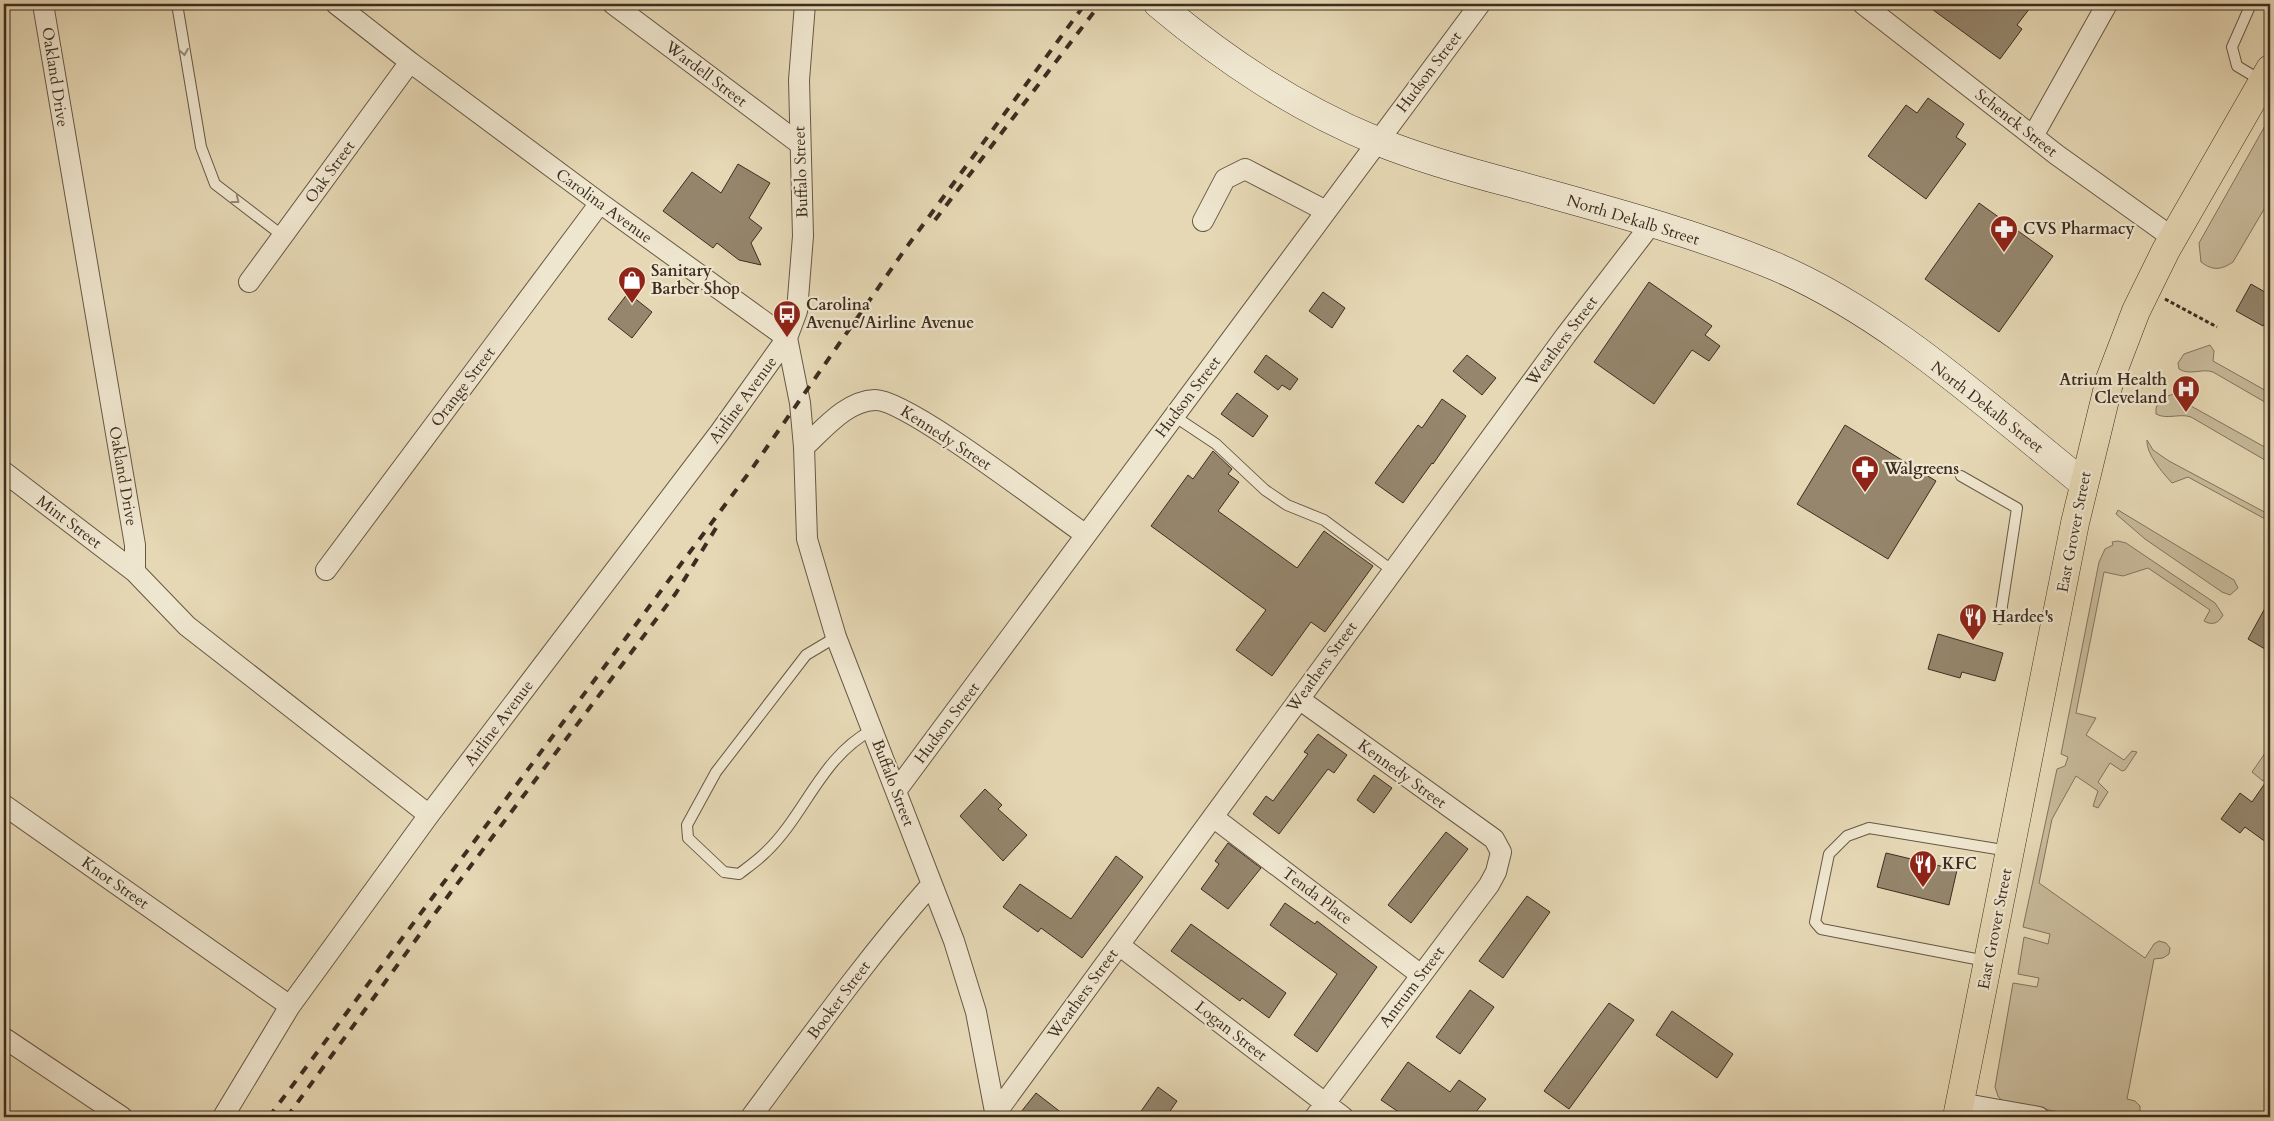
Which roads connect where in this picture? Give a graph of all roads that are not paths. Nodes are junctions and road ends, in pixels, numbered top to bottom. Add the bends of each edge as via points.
1 (42, 4) edge
2 (177, 4) edge
3 (336, 4) edge
4 (612, 4) edge
5 (804, 4) edge
6 (1158, 4) edge
7 (1480, 4) edge
8 (1863, 4) edge
9 (2107, 4) edge
10 (2252, 4) edge
11 (410, 62) junction
12 (2267, 75) edge
13 (2033, 136) junction
14 (1378, 142) junction
15 (800, 144) junction
16 (600, 203) junction
17 (1326, 211) junction
18 (1203, 221) dead end
19 (1652, 223) junction
20 (283, 236) junction
21 (2173, 238) junction
22 (250, 282) dead end
23 (787, 338) junction
24 (1174, 416) junction
25 (804, 447) junction
26 (4, 472) edge
27 (1961, 476) dead end
28 (2083, 483) junction
29 (1086, 535) junction
30 (326, 570) dead end
31 (1393, 571) junction
32 (135, 572) junction
33 (2000, 619) dead end
34 (836, 637) junction
35 (1299, 699) junction
36 (872, 730) junction
37 (896, 791) junction
38 (4, 805) edge
39 (429, 815) junction
40 (1213, 817) junction
41 (2010, 851) junction
42 (1501, 852) joint
43 (931, 885) junction
44 (1119, 945) junction
45 (1988, 961) junction
46 (1421, 975) junction
47 (290, 1006) junction
48 (4, 1038) edge
49 (1320, 1110) edge
50 (1959, 1110) edge
51 (996, 1115) edge
52 (122, 1117) edge
53 (223, 1117) edge
54 (752, 1117) edge
55 (1343, 1117) edge
56 (2040, 1117) edge

1 - 32 street, Oakland Drive via 135,545
2 -> 20 lane via 201,147 215,184
3 - 11 street, Carolina Avenue
4 - 15 street, Wardell Street
5 - 15 street, Buffalo Street
6 - 14 main road, North Dekalb Street via 1242,70
7 - 14 street, Hudson Street
8 - 13 street, Schenck Street
9 - 13 street
10 - 12 lane via 2232,46 2234,58 2237,66
11 - 16 street, Carolina Avenue
11 - 20 street, Oak Street
12 - 21 main road, East Grover Street
13 - 21 street, Schenck Street
14 - 17 street, Hudson Street
14 - 19 main road, North Dekalb Street
15 - 23 street, Buffalo Street via 803,236 797,311
16 - 23 street, Carolina Avenue
16 - 30 street, Orange Street
17 - 18 street via 1245,169 1226,179
17 - 24 street, Hudson Street
19 - 28 main road, North Dekalb Street via 1768,263 1841,300 1947,374
19 - 31 street, Weathers Street
20 - 22 street, Oak Street
21 - 28 main road, East Grover Street via 2136,311 2110,379
23 - 25 street via 800,402
23 - 39 street, Airline Avenue via 720,432
24 - 29 street, Hudson Street
24 - 31 lane via 1216,444 1264,490 1288,505 1324,520
25 - 29 street, Kennedy Street via 858,402 877,399 892,404 950,438
25 - 34 street, Buffalo Street via 807,539
26 - 32 street, Mint Street
27 - 33 lane via 2018,508
28 - 41 main road, East Grover Street
29 - 37 street, Hudson Street
31 - 35 street, Weathers Street
32 - 39 street via 187,626
34 - 36 street, Buffalo Street
34 - 36 lane via 806,655 716,772 687,824 688,838 724,872 739,874 767,851 815,784 836,761 861,736
35 - 40 street, Weathers Street
35 - 42 street, Kennedy Street via 1494,839
36 - 37 street, Buffalo Street
37 - 43 street, Buffalo Street
38 - 47 street, Knot Street
39 - 47 street, Airline Avenue
40 - 44 street, Weathers Street
40 - 46 street, Tenda Place
41 - 45 main road, East Grover Street
41 - 45 lane via 1869,828 1847,836 1829,854 1815,922 1821,929
42 - 46 street, Antrum Street via 1490,884
43 - 51 street, Buffalo Street via 954,941 976,1012
43 - 54 street, Booker Street via 835,1005
44 - 49 street, Logan Street
44 - 51 street, Weathers Street
45 - 50 main road, East Grover Street
46 - 49 street, Antrum Street
47 - 53 street, Airline Avenue
48 - 52 street
49 - 55 street, Logan Street
50 - 56 street

